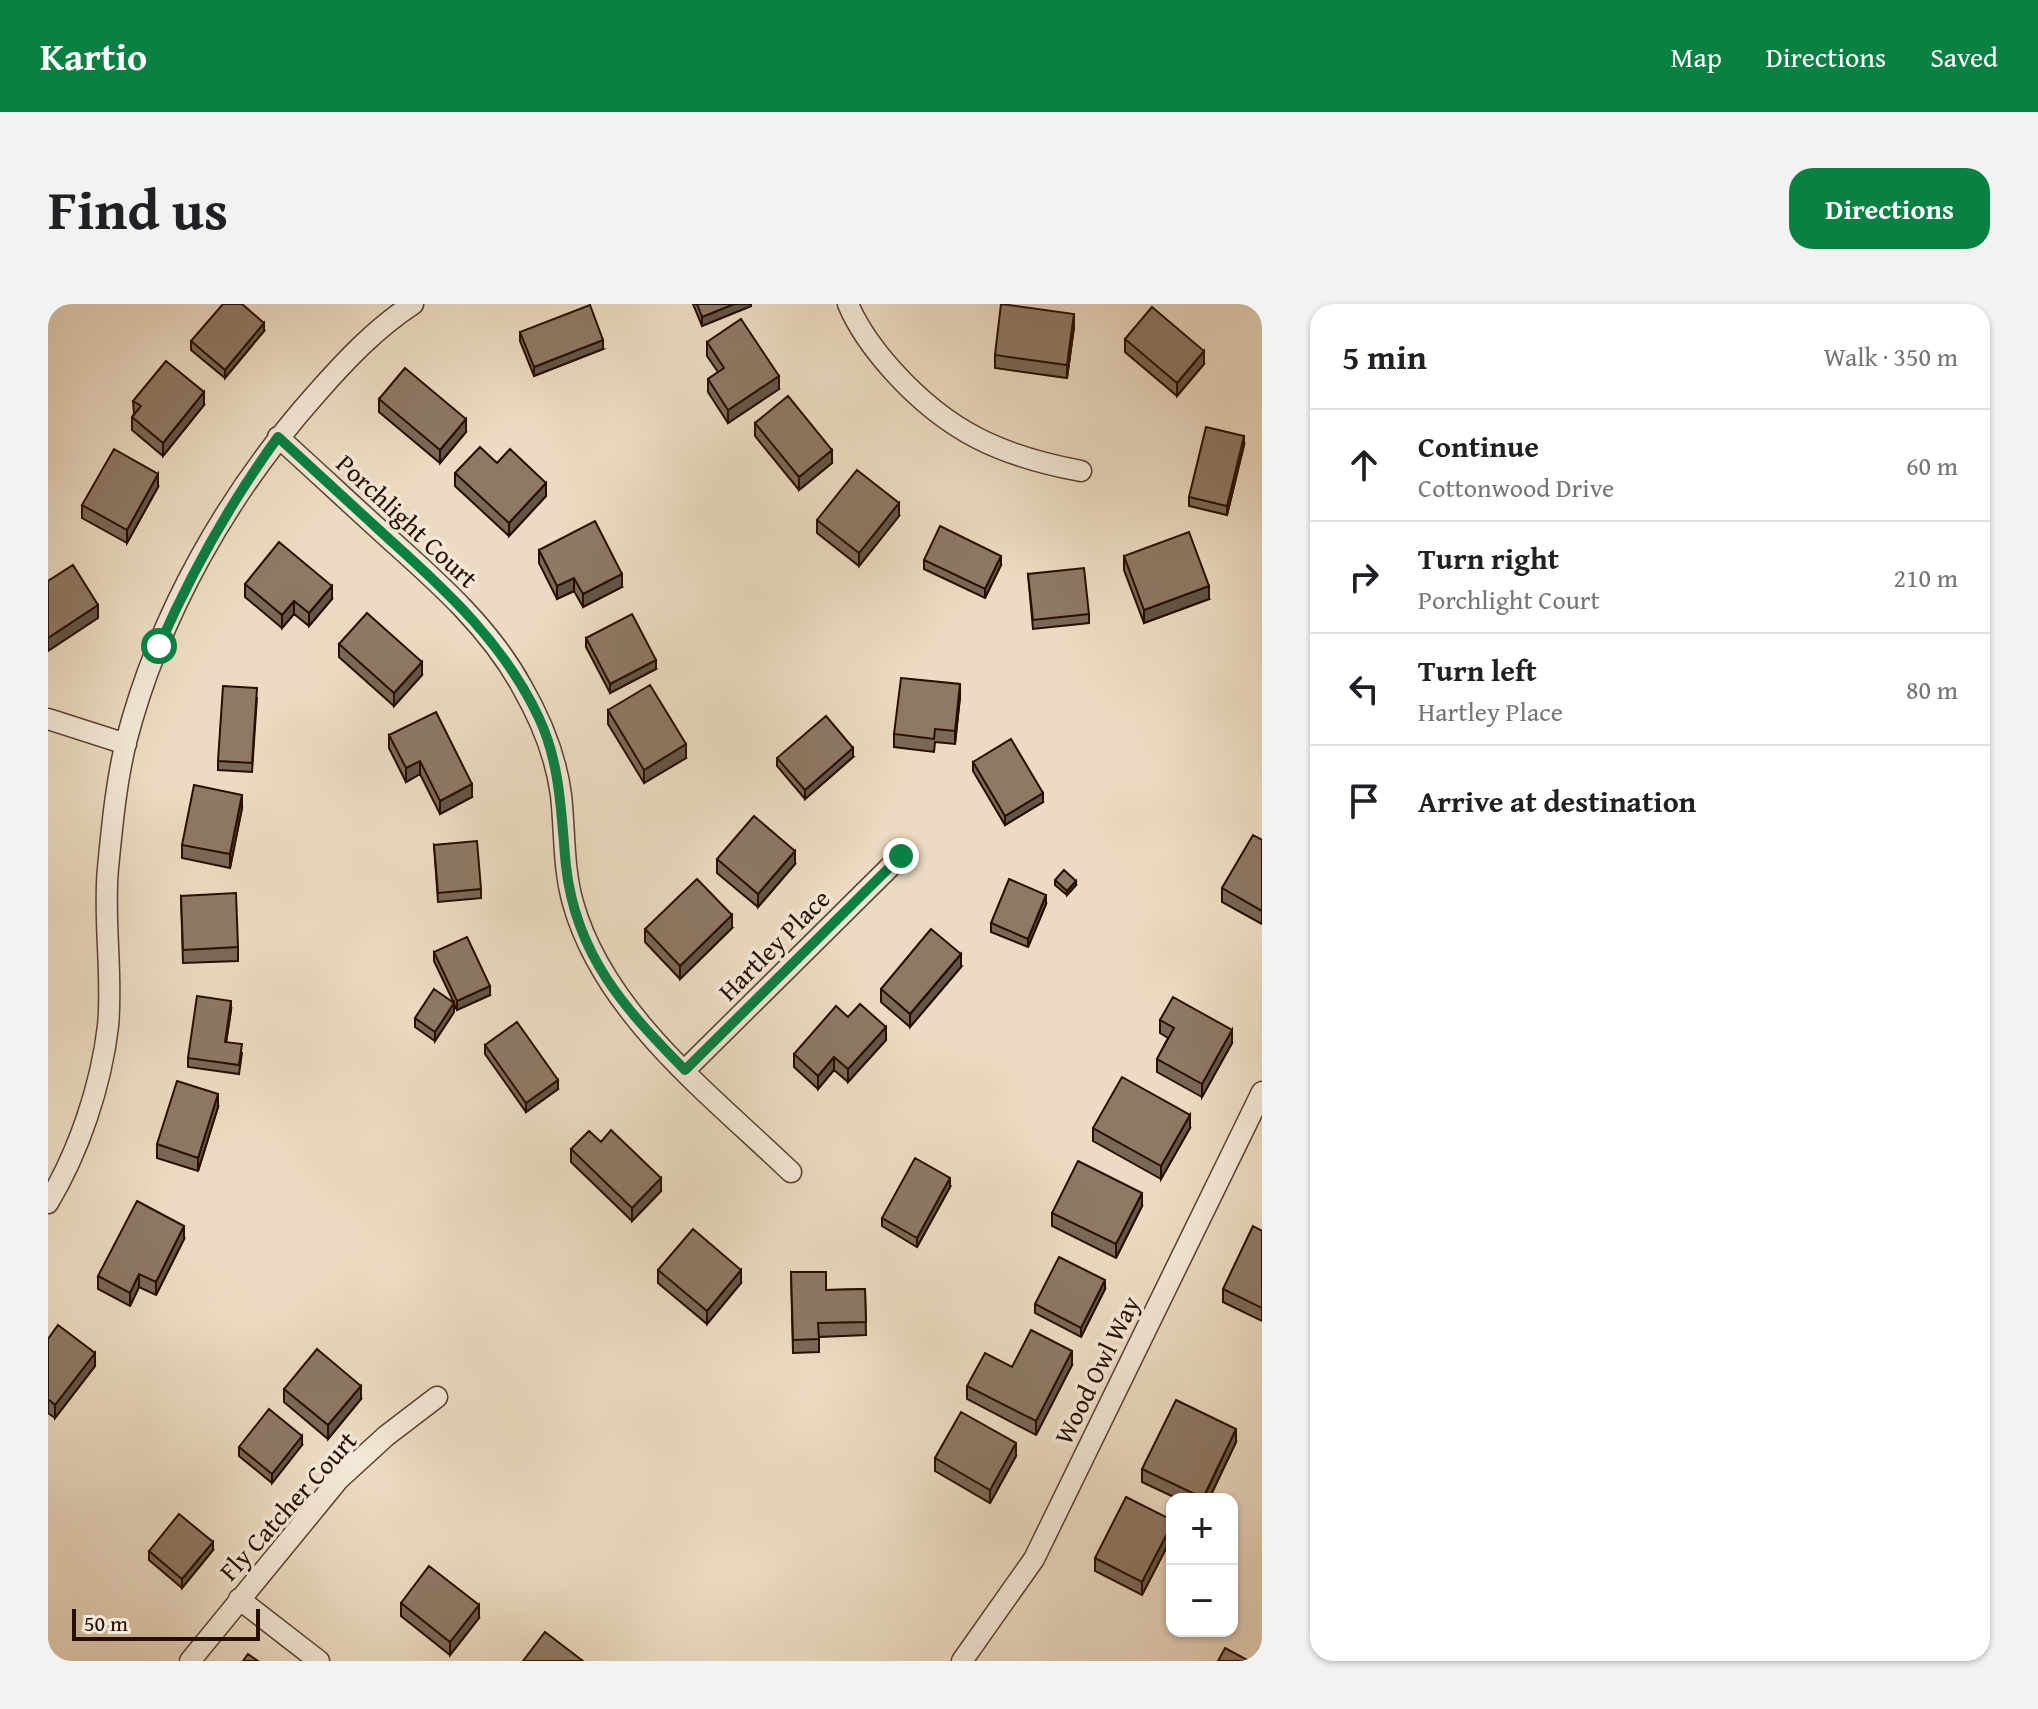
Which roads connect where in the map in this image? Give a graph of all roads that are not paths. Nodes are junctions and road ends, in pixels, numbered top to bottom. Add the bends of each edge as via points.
1 (413, 304) edge
2 (848, 304) edge
3 (278, 437) junction
4 (1081, 471) dead end
5 (48, 719) edge
6 (126, 744) junction
7 (901, 856) dead end
8 (685, 1070) junction
9 (1262, 1092) edge
10 (791, 1172) dead end
11 (48, 1203) edge
12 (437, 1397) dead end
13 (239, 1599) junction
14 (190, 1661) edge
15 (319, 1661) edge
16 (962, 1661) edge

1 - 3 street via 347,360
2 - 4 street via 885,362 938,414 997,448
3 - 6 street via 242,486 188,581
3 - 8 street, Porchlight Court via 470,615 521,683 553,757 572,902 585,938 633,1017
5 - 6 street
6 - 11 street via 107,873 108,1025 90,1108
7 - 8 street, Hartley Place
8 - 10 street, Porchlight Court
9 - 16 street, Wood Owl Way via 1034,1559
12 - 13 street, Fly Catcher Court via 339,1479
13 - 14 street, Fly Catcher Court
13 - 15 street

